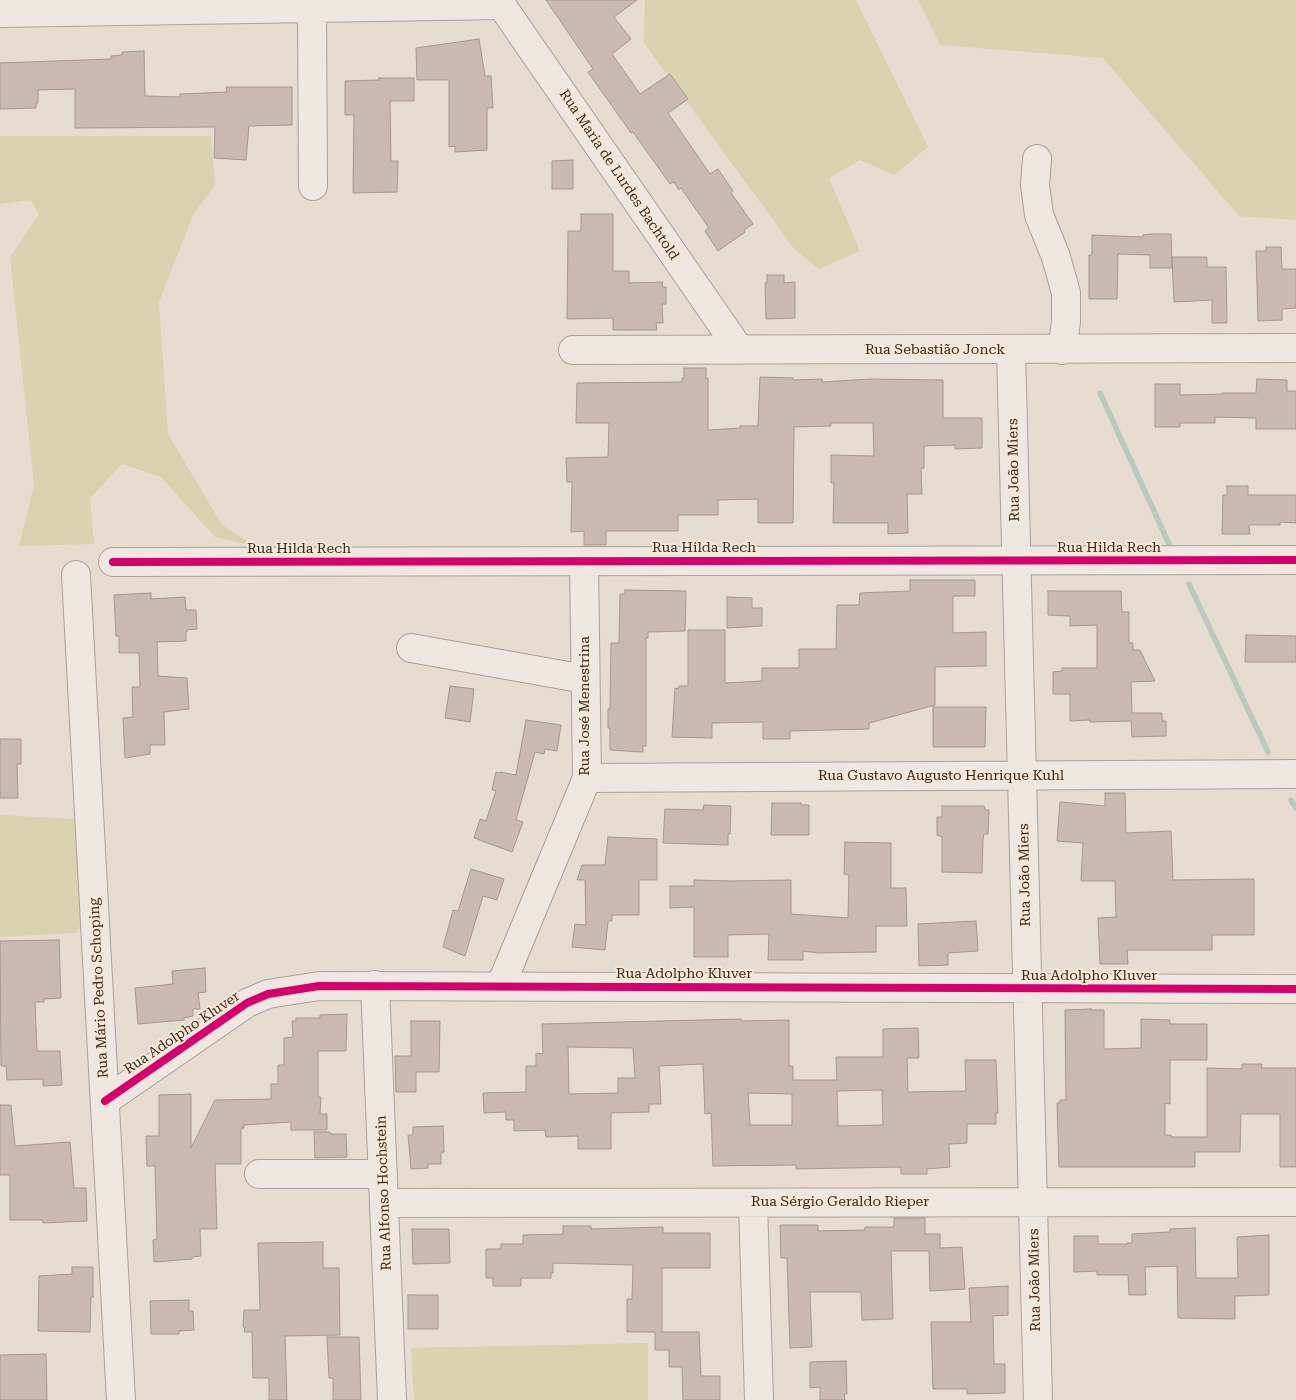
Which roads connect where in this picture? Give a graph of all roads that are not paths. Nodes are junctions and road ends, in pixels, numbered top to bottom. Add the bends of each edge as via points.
1 (500, 3) edge
2 (312, 8) junction
3 (0, 13) edge
4 (1038, 159) dead end
5 (313, 186) dead end
6 (1296, 348) edge
7 (739, 349) junction
8 (573, 350) dead end
9 (1011, 350) junction
10 (1062, 350) junction
11 (1017, 560) junction
12 (1296, 560) edge
13 (584, 561) junction
14 (113, 562) dead end
15 (76, 575) dead end
16 (411, 648) dead end
17 (586, 679) junction
18 (1296, 774) edge
19 (1022, 775) junction
20 (587, 778) junction
21 (376, 985) junction
22 (501, 985) junction
23 (1028, 988) junction
24 (1296, 989) edge
25 (105, 1101) junction
26 (259, 1174) dead end
27 (383, 1174) junction
28 (1033, 1202) junction
29 (1296, 1202) edge
30 (384, 1203) junction
31 (753, 1203) junction
32 (121, 1400) edge
33 (392, 1400) edge
34 (759, 1400) edge
35 (1038, 1400) edge

1 - 2 street
1 - 7 street, Rua Maria de Lurdes Bachtold
2 - 3 street
2 - 5 street
4 - 10 street via 1035,185 1039,216 1056,256 1066,293
6 - 10 street, Rua Sebastião Jonck
7 - 8 street, Rua Sebastião Jonck
7 - 9 street, Rua Sebastião Jonck
9 - 10 street, Rua Sebastião Jonck
9 - 11 street, Rua João Miers
11 - 12 street, Rua Hilda Rech
11 - 13 street, Rua Hilda Rech
11 - 19 street, Rua João Miers
13 - 14 street, Rua Hilda Rech
13 - 17 street, Rua José Menestrina
15 - 25 street, Rua Mário Pedro Schoping
16 - 17 street
17 - 20 street, Rua José Menestrina
18 - 19 street, Rua Gustavo Augusto Henrique Kuhl
19 - 20 street, Rua Gustavo Augusto Henrique Kuhl
19 - 23 street, Rua João Miers
20 - 22 street, Rua José Menestrina
21 - 22 street, Rua Adolpho Kluver
21 - 25 street, Rua Adolpho Kluver via 319,986 268,994 247,1003
21 - 27 street, Rua Alfonso Hochstein
22 - 23 street, Rua Adolpho Kluver
23 - 24 street, Rua Adolpho Kluver
23 - 28 street, Rua João Miers
25 - 32 street, Rua Mário Pedro Schoping
26 - 27 street
27 - 30 street, Rua Alfonso Hochstein
28 - 29 street, Rua Sérgio Geraldo Rieper
28 - 31 street, Rua Sérgio Geraldo Rieper
28 - 35 street, Rua João Miers
30 - 31 street, Rua Sérgio Geraldo Rieper
30 - 33 street, Rua Alfonso Hochstein
31 - 34 street

